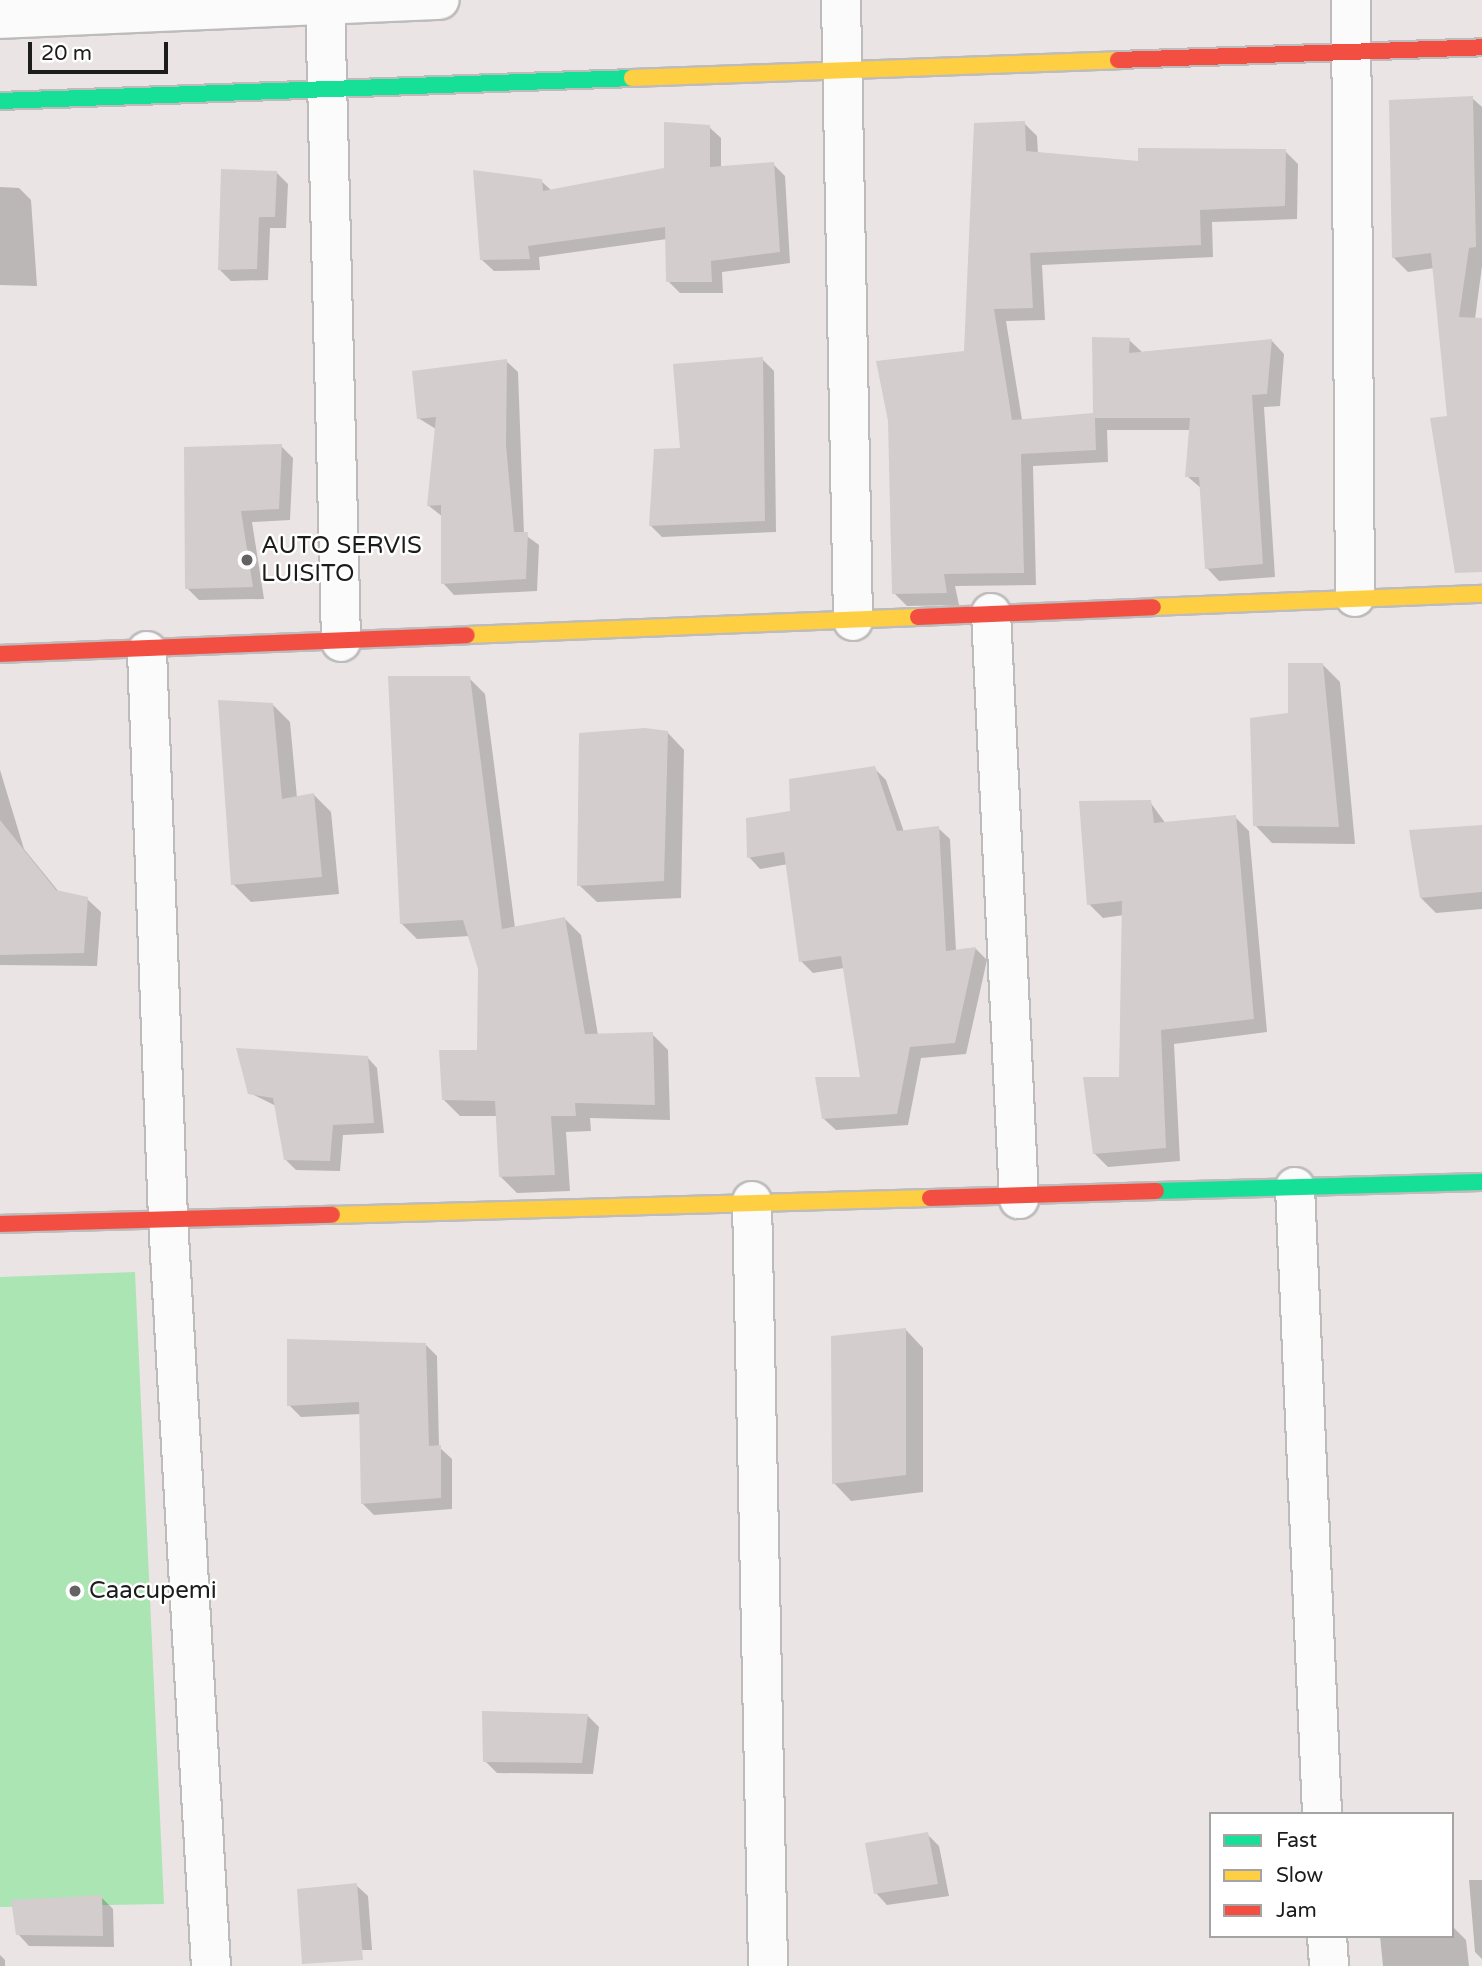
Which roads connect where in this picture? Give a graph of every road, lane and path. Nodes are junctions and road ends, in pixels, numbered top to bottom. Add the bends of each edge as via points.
1 (440, 0) edge
2 (841, 0) edge
3 (1351, 0) edge
4 (325, 2) edge
5 (0, 19) edge
6 (1482, 47) edge
7 (1352, 52) junction
8 (843, 66) junction
9 (328, 94) junction
10 (0, 101) edge
11 (1482, 594) edge
12 (1355, 597) junction
13 (991, 613) junction
14 (853, 621) junction
15 (341, 642) junction
16 (147, 651) junction
17 (0, 654) edge
18 (1482, 1182) edge
19 (1295, 1187) junction
20 (1019, 1199) junction
21 (752, 1201) junction
22 (168, 1219) junction
23 (0, 1224) edge
24 (1322, 1812) edge
25 (1327, 1938) edge
26 (211, 1966) edge
27 (768, 1966) edge
28 (1329, 1966) edge

1 - 4 street
2 - 8 street
3 - 7 street
4 - 5 street
4 - 9 street
6 - 7 street
7 - 8 street
7 - 12 street
8 - 9 street
8 - 14 street
9 - 10 street
9 - 15 street
11 - 12 street
12 - 13 street
13 - 14 street
13 - 20 street
14 - 15 street
15 - 16 street
16 - 17 street
16 - 22 street
18 - 19 street
19 - 20 street
19 - 24 street
20 - 21 street
21 - 22 street
21 - 27 street
22 - 23 street
22 - 26 street
25 - 28 street

